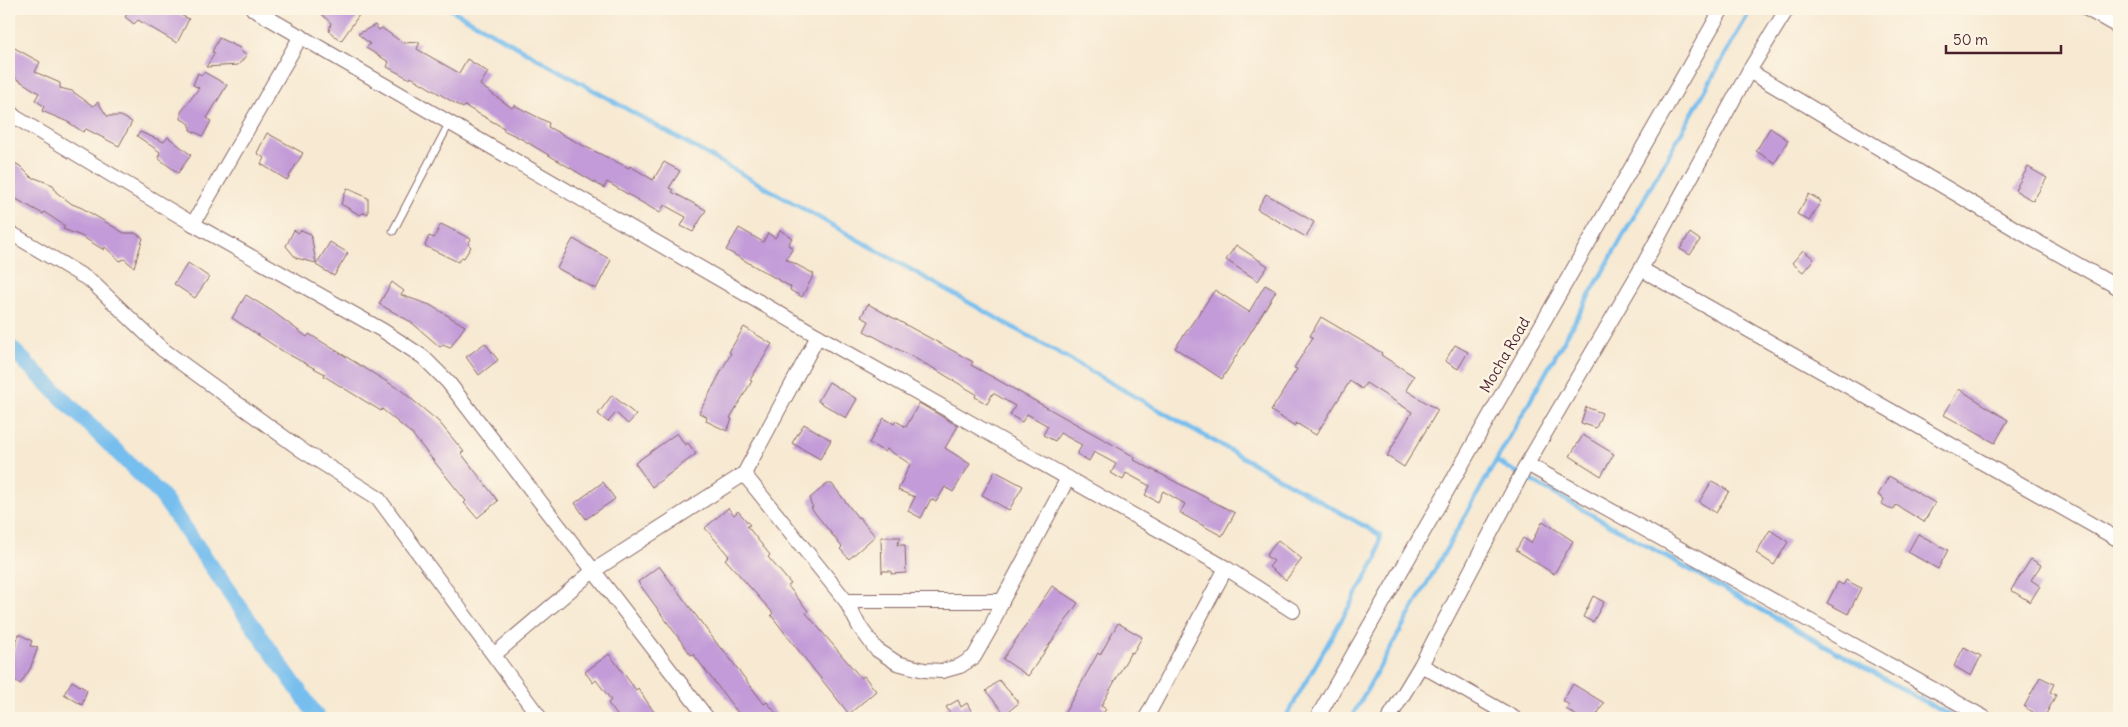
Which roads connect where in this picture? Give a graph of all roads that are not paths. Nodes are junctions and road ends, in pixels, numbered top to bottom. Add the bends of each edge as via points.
1 (253, 9) edge
2 (1722, 9) edge
3 (1787, 9) edge
4 (2087, 9) edge
5 (2119, 27) edge
6 (300, 36) junction
7 (1749, 72) junction
8 (9, 111) edge
9 (450, 122) junction
10 (193, 224) junction
11 (393, 231) dead end
12 (9, 232) edge
13 (1641, 269) junction
14 (2119, 288) edge
15 (818, 336) junction
16 (1528, 464) junction
17 (744, 474) junction
18 (1068, 478) junction
19 (2119, 540) edge
20 (1226, 568) junction
21 (593, 571) junction
22 (846, 601) junction
23 (1002, 601) junction
24 (1293, 611) dead end
25 (495, 654) junction
26 (1421, 664) junction
27 (540, 718) edge
28 (707, 718) edge
29 (1146, 718) edge
30 (1317, 718) edge
31 (1389, 718) edge
32 (1514, 718) edge
33 (1985, 718) edge

1 - 6 street
2 - 30 street, Mocha Road
3 - 7 street
4 - 5 street
6 - 9 street
6 - 10 street
7 - 13 street
7 - 14 street
8 - 10 street
9 - 11 lane
9 - 15 street
10 - 21 street via 382,330 423,357 448,382
12 - 25 street via 91,281 162,349 303,451 378,498
13 - 16 street
13 - 19 street
15 - 17 street
15 - 18 street
16 - 26 street
16 - 33 street
17 - 21 street
17 - 22 street
18 - 20 street
18 - 23 street
20 - 24 street
20 - 29 street
21 - 25 street
21 - 28 street
22 - 23 street
22 - 23 street via 876,649 897,663 942,671 974,658
25 - 27 street
26 - 31 street
26 - 32 street

